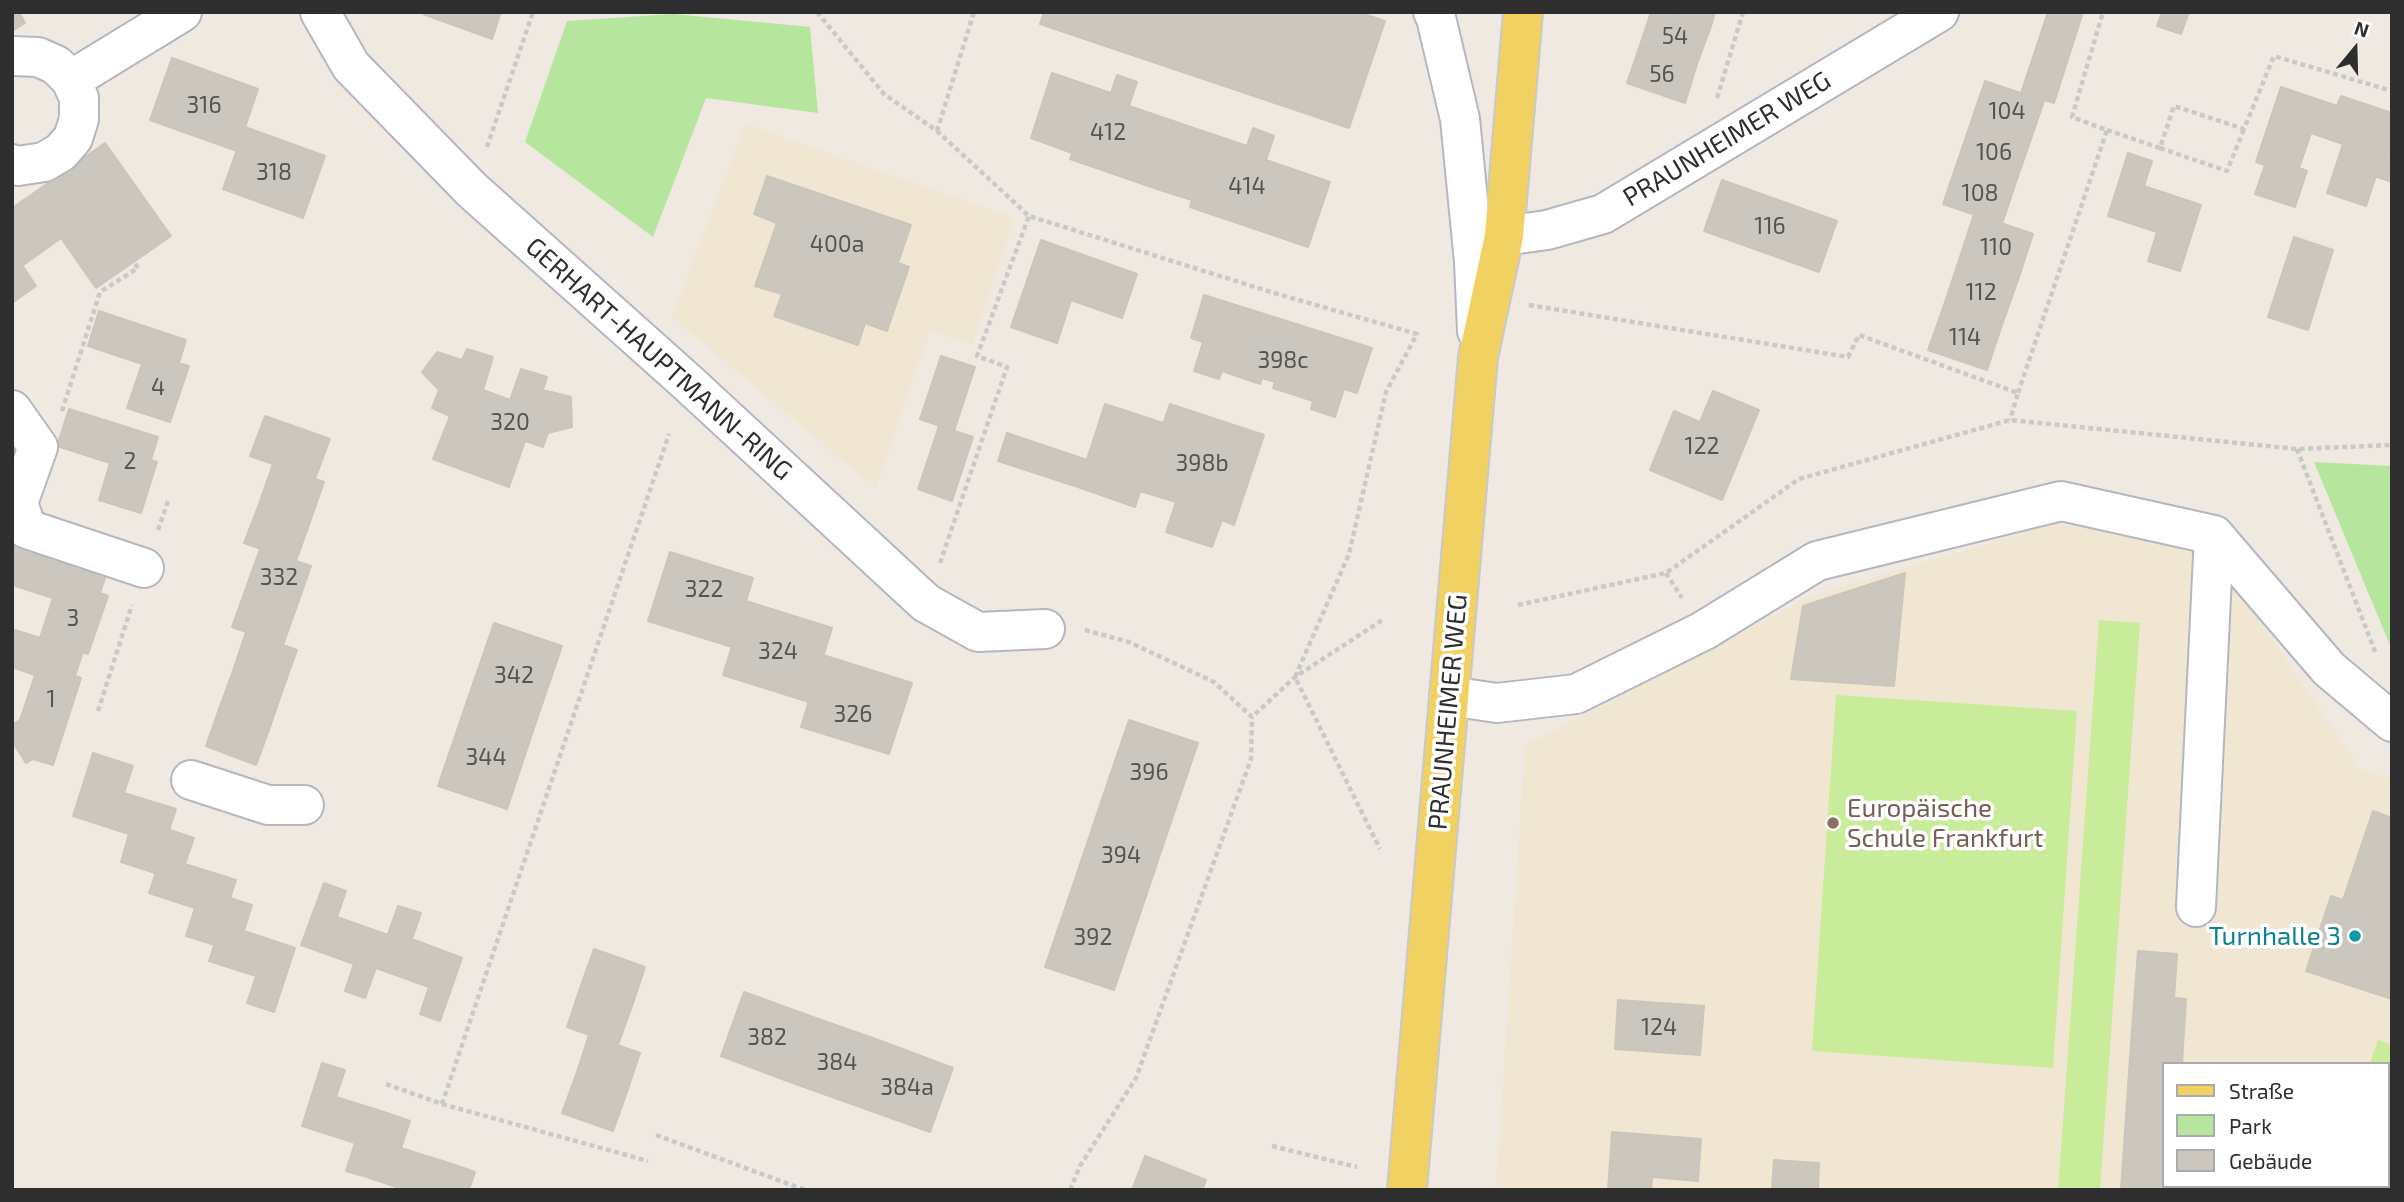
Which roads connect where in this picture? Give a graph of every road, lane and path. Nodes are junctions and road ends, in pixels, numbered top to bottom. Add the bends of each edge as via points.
1 (182, 12) edge
2 (320, 12) edge
3 (533, 12) edge
4 (817, 12) edge
5 (974, 12) edge
6 (1433, 12) edge
7 (1523, 12) edge
8 (1743, 12) edge
9 (1939, 12) edge
10 (2104, 12) edge
11 (12, 57) edge
12 (71, 80) junction
13 (2392, 91) edge
14 (1715, 105) dead end
15 (2244, 129) junction
16 (2107, 130) junction
17 (937, 131) junction
18 (2160, 148) junction
19 (484, 155) dead end
20 (12, 164) edge
21 (1029, 216) junction
22 (1504, 236) junction
23 (134, 262) dead end
24 (1528, 305) dead end
25 (1478, 357) junction
26 (2018, 393) junction
27 (12, 410) edge
28 (2010, 420) junction
29 (670, 434) dead end
30 (2392, 445) edge
31 (38, 447) junction
32 (2297, 449) junction
33 (2214, 535) junction
34 (144, 568) dead end
35 (937, 573) dead end
36 (1518, 605) dead end
37 (1384, 619) dead end
38 (1045, 629) dead end
39 (1085, 630) dead end
40 (2379, 662) dead end
41 (1295, 677) junction
42 (1450, 696) junction
43 (1252, 717) junction
44 (2392, 722) edge
45 (191, 780) dead end
46 (304, 805) dead end
47 (1380, 849) dead end
48 (2196, 907) dead end
49 (386, 1084) dead end
50 (442, 1104) junction
51 (656, 1135) dead end
52 (1272, 1146) dead end
53 (648, 1161) dead end
54 (1357, 1167) dead end
55 (805, 1190) edge
56 (1070, 1190) edge
57 (1407, 1190) edge

1 - 12 street
2 - 38 street, GERHART-HAUPTMANN-RING via 351,66 472,191 926,603 978,632
3 - 19 path
4 - 17 path via 884,94
5 - 17 path
6 - 25 street via 1460,119
7 - 22 main road, PRAUNHEIMER WEG
8 - 14 path
9 - 22 street, PRAUNHEIMER WEG via 1603,214
10 - 16 path via 2072,117
11 - 12 street via 38,57 56,65
12 - 20 street via 79,99 73,138 44,162
13 - 15 path via 2274,56
15 - 18 path via 2227,171
15 - 18 path via 2174,106
16 - 18 path
16 - 26 path
17 - 21 path
21 - 35 path via 977,356 1007,367
21 - 41 path via 1417,334 1386,392 1349,554
22 - 25 main road, PRAUNHEIMER WEG
23 - 31 path via 138,268 100,292 52,440
24 - 26 path via 1848,357 1859,335
25 - 42 main road, PRAUNHEIMER WEG
26 - 28 path
27 - 31 street
28 - 32 path
28 - 36 path via 1799,479 1666,573
29 - 50 path
30 - 32 path
31 - 34 street via 18,503 27,529
32 - 40 path
33 - 42 street via 2061,501 1817,561 1703,631 1576,694 1497,703
33 - 44 street via 2329,669
33 - 48 street
37 - 41 path
39 - 43 path via 1129,642 1214,682
41 - 43 path
41 - 47 path
42 - 57 main road, PRAUNHEIMER WEG
43 - 56 path via 1251,759 1136,1077
45 - 46 street via 268,805
49 - 50 path
50 - 53 path
51 - 55 path
52 - 54 path

